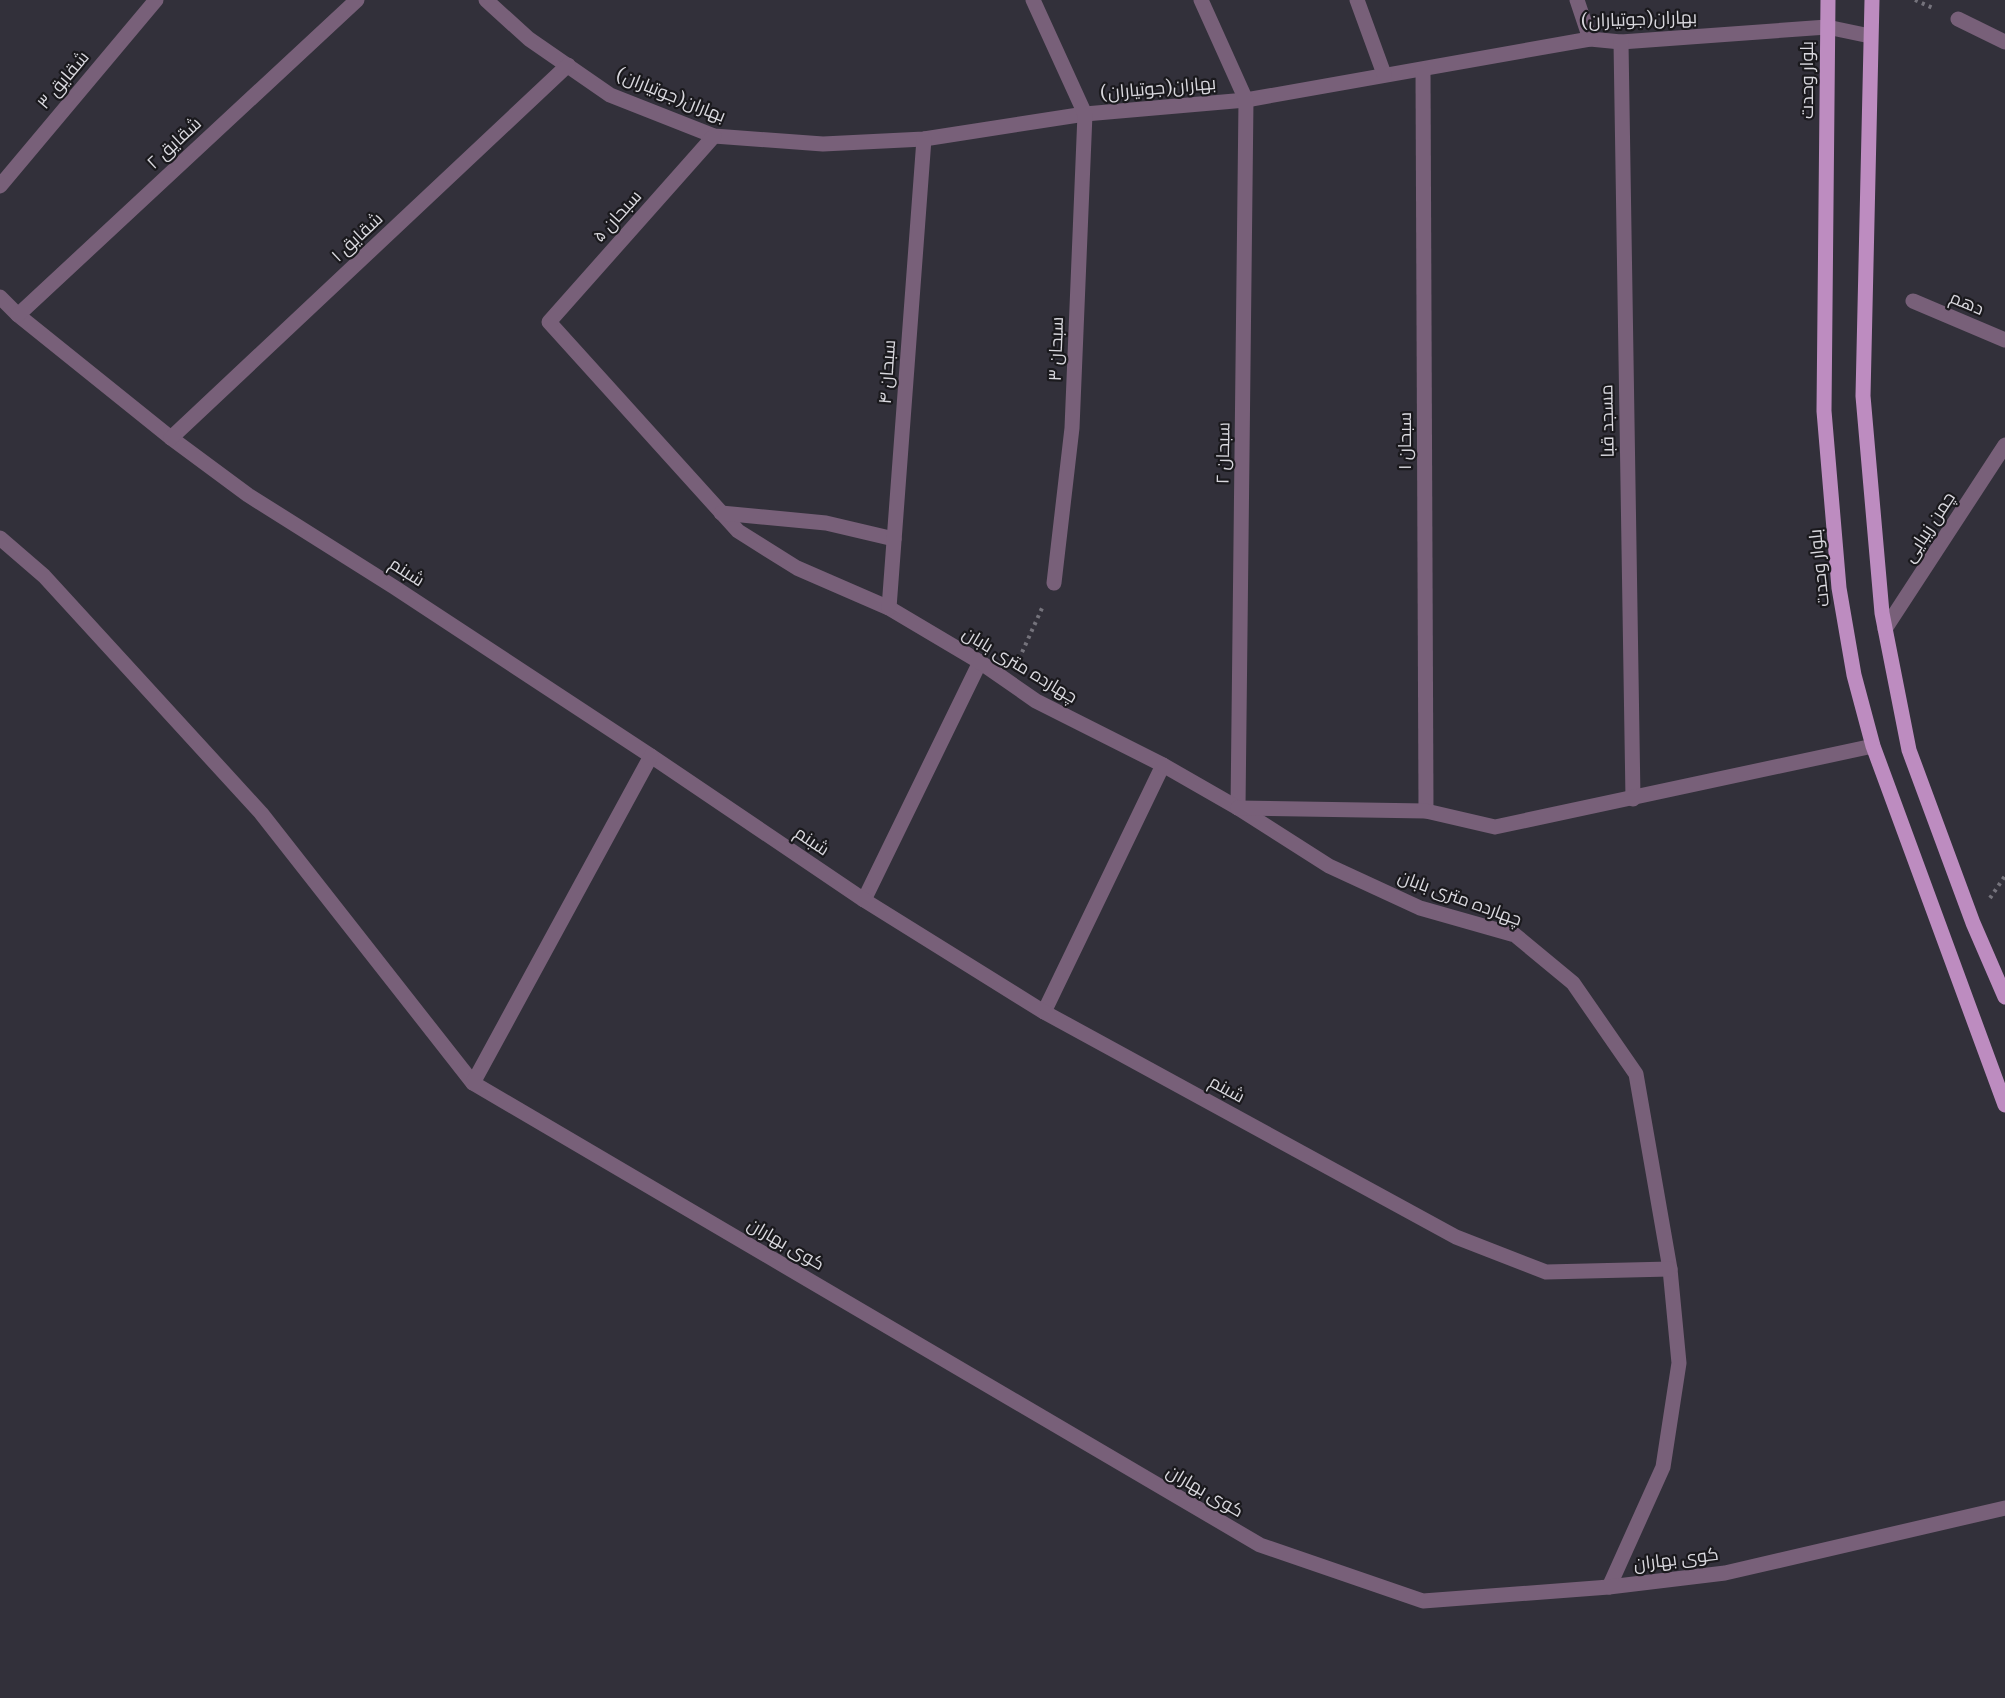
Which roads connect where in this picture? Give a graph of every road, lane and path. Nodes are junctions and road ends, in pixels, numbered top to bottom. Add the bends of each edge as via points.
1 (156, 0) edge
2 (357, 0) edge
3 (486, 0) edge
4 (1034, 0) edge
5 (1201, 0) edge
6 (1357, 0) edge
7 (1577, 0) edge
8 (1828, 0) edge
9 (1872, 0) edge
10 (1958, 19) dead end
11 (1827, 27) junction
12 (1870, 36) junction
13 (1590, 39) junction
14 (1621, 42) junction
15 (2005, 42) edge
16 (568, 65) junction
17 (1423, 70) junction
18 (1384, 74) junction
19 (1246, 100) junction
20 (1085, 114) junction
21 (714, 136) junction
22 (924, 139) junction
23 (0, 186) edge
24 (0, 297) edge
25 (1913, 301) dead end
26 (18, 315) junction
27 (549, 322) joint
28 (2005, 340) edge
29 (171, 438) junction
30 (2005, 445) edge
31 (721, 513) junction
32 (0, 538) edge
33 (894, 539) junction
34 (1054, 583) joint
35 (889, 608) junction
36 (1886, 629) junction
37 (980, 662) junction
38 (1009, 682) junction
39 (1874, 746) junction
40 (651, 756) junction
41 (1163, 765) junction
42 (1633, 799) junction
43 (1238, 808) junction
44 (1426, 811) junction
45 (864, 900) junction
46 (2005, 997) edge
47 (1044, 1012) junction
48 (473, 1083) junction
49 (2005, 1105) edge
50 (1670, 1269) junction
51 (2005, 1508) edge
52 (1609, 1587) junction

1 - 23 street, شقایق ۳
2 - 26 street, شقایق ۲
3 - 16 street, بهاران(جوتیاران) via 528,39
4 - 20 street
5 - 19 street
6 - 18 street
7 - 13 street
8 - 11 main road, بلوار وحدت
9 - 12 main road
10 - 15 street
11 - 12 street, بهاران(جوتیاران)
11 - 14 street, بهاران(جوتیاران)
11 - 39 main road, بلوار وحدت via 1824,411 1839,588 1854,675
12 - 36 main road via 1863,396
13 - 14 street, بهاران(جوتیاران)
13 - 17 street, بهاران(جوتیاران)
14 - 42 street, مسجد قبا
16 - 21 street, بهاران(جوتیاران) via 610,94
16 - 29 street, شقایق ۱
17 - 18 street, بهاران(جوتیاران)
17 - 44 street, سبحان ۱
18 - 19 street, بهاران(جوتیاران)
19 - 20 street, بهاران(جوتیاران)
19 - 43 street, سبحان ۲
20 - 22 street, بهاران(جوتیاران)
20 - 34 street, سبحان ۳ via 1072,428
21 - 22 street, بهاران(جوتیاران) via 823,144
21 - 27 street, سبحان ۵
22 - 33 street, سبحان ۴
24 - 26 street, شبنم
25 - 28 street, دهم
26 - 29 street, شبنم
27 - 31 street, چهارده متری بابان
29 - 40 street, شبنم via 248,495
30 - 36 street, چمن زیبایی
31 - 33 street via 826,524
31 - 35 street, چهارده متری بابان via 738,531 797,568
32 - 48 street via 44,576 261,813
33 - 35 street, سبحان ۴
34 - 38 path
35 - 37 street, چهارده متری بابان
36 - 46 main road via 1909,750
37 - 38 street, چهارده متری بابان
37 - 45 street
38 - 41 street, چهارده متری بابان via 1036,700
39 - 42 street
39 - 49 main road, بلوار وحدت
40 - 45 street, شبنم
40 - 48 street
41 - 43 street, چهارده متری بابان
41 - 47 street
42 - 44 street via 1495,827
43 - 44 street
43 - 50 street, چهارده متری بابان via 1349,876 1420,908 1515,934 1573,983 1636,1074
45 - 47 street, شبنم
47 - 50 street, شبنم via 1456,1237 1546,1272
48 - 52 street, کوی بهاران via 1260,1545 1423,1601
50 - 52 street, چهارده متری بابان via 1679,1363 1663,1467
51 - 52 street, کوی بهاران via 1725,1573

